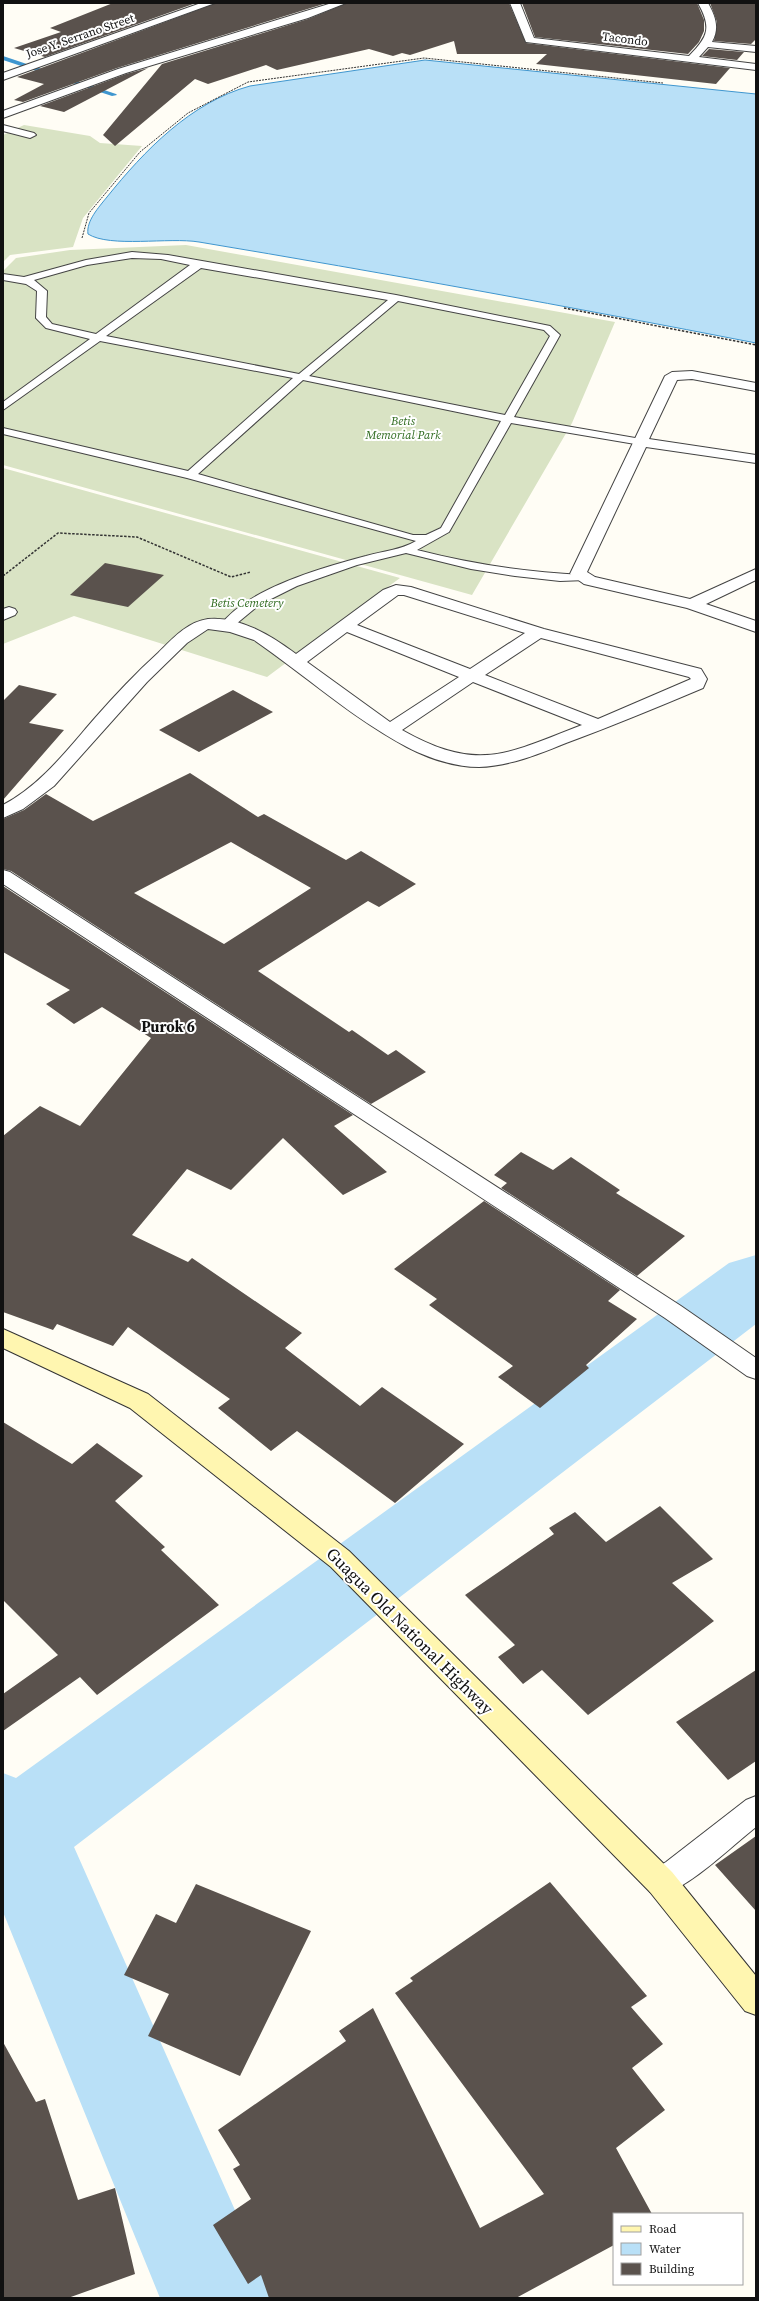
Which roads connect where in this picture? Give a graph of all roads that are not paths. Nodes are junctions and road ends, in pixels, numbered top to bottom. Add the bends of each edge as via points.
1 (210, 3) edge
2 (341, 3) edge
3 (515, 3) edge
4 (703, 3) edge
5 (706, 44) junction
6 (756, 49) edge
7 (691, 60) junction
8 (756, 67) edge
9 (3, 77) edge
10 (3, 115) edge
11 (3, 128) edge
12 (30, 135) dead end
13 (201, 265) junction
14 (3, 277) edge
15 (25, 280) junction
16 (396, 298) junction
17 (97, 338) junction
18 (301, 377) junction
19 (756, 387) edge
20 (3, 407) edge
21 (507, 419) junction
22 (3, 431) edge
23 (641, 442) junction
24 (756, 459) edge
25 (190, 475) junction
26 (428, 538) junction
27 (406, 550) junction
28 (756, 574) edge
29 (582, 578) junction
30 (692, 604) junction
31 (226, 626) junction
32 (346, 626) junction
33 (756, 627) edge
34 (538, 632) junction
35 (295, 663) junction
36 (472, 676) junction
37 (599, 726) junction
38 (390, 730) junction
39 (3, 812) edge
40 (3, 876) edge
41 (3, 1338) edge
42 (754, 1369) edge
43 (756, 1809) edge
44 (661, 1882) junction
45 (756, 2000) edge

1 - 9 street, Jose Y. Serrano Street
2 - 10 street via 122,71
3 - 7 street, Tacondo via 530,40
4 - 5 street via 712,30 712,36
5 - 6 street
5 - 7 street
7 - 8 street
11 - 12 street
13 - 15 lane via 168,257 132,256 95,262
13 - 16 lane
13 - 17 lane via 194,267
14 - 15 lane
15 - 17 lane via 37,285 42,291 41,318 49,326
16 - 18 lane
16 - 21 lane via 552,331 555,335
17 - 18 lane
17 - 20 lane
18 - 21 lane
18 - 25 lane
19 - 23 street via 692,375 672,376
21 - 23 lane
21 - 26 lane via 445,530
22 - 25 lane
23 - 24 street
23 - 29 street via 578,574
25 - 26 lane via 412,538
26 - 27 lane
27 - 29 lane via 442,560 506,572
27 - 31 lane via 324,571 239,612
28 - 30 street
29 - 30 street
30 - 33 street
31 - 35 street via 258,636
31 - 39 street via 206,624 189,633 140,678 50,782 26,801
32 - 34 street via 389,594 401,590
32 - 35 street
32 - 36 street
34 - 36 street
34 - 37 street via 695,673 697,684
35 - 38 street
36 - 37 street
36 - 38 street
37 - 38 street via 511,757 467,761 434,753
40 - 42 street via 673,1312
41 - 44 main road, Guagua Old National Highway via 139,1401 340,1558
43 - 44 street
44 - 45 main road, Guagua Old National Highway

